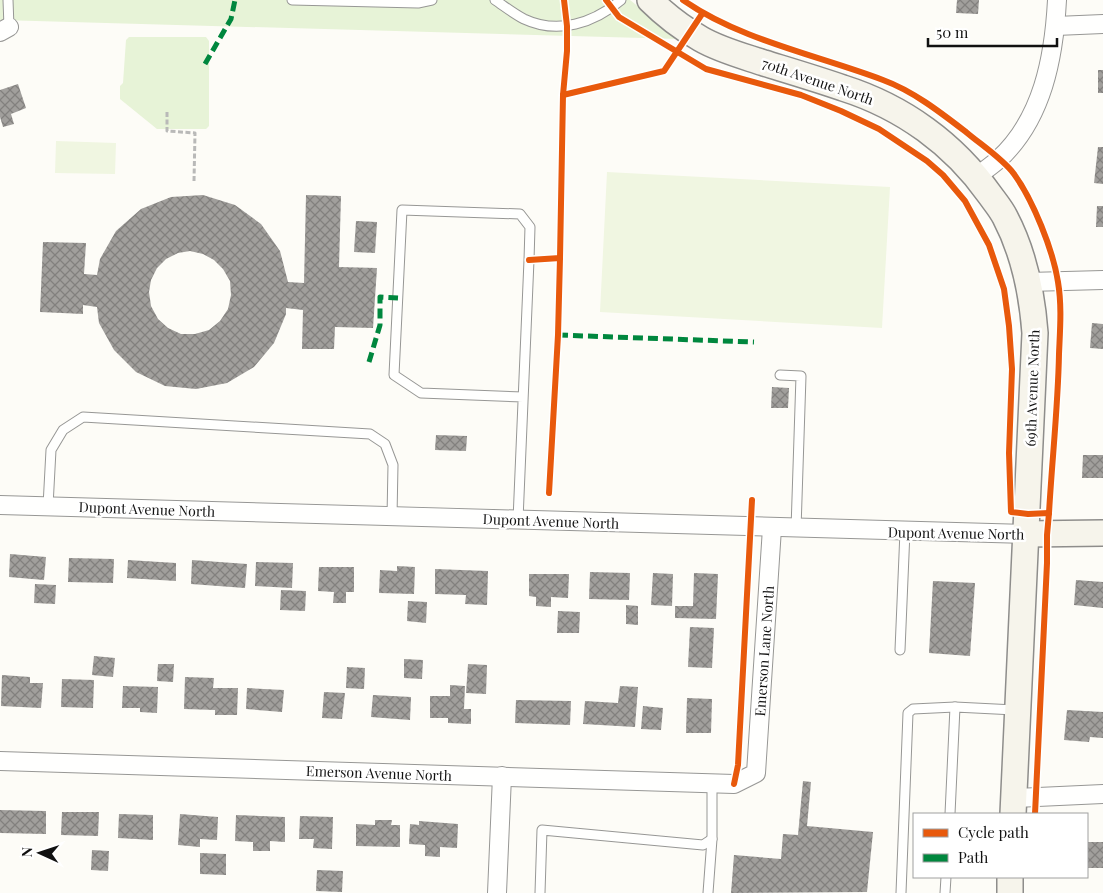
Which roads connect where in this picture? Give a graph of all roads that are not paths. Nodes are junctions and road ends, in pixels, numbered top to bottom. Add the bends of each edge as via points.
1 (8, 0) edge
2 (292, 0) edge
3 (432, 0) edge
4 (495, 0) edge
5 (622, 0) edge
6 (1058, 0) edge
7 (659, 6) edge
8 (1103, 24) edge
9 (1056, 26) junction
10 (4, 29) edge
11 (977, 176) junction
12 (1103, 280) edge
13 (1028, 282) junction
14 (780, 375) dead end
15 (523, 397) junction
16 (0, 505) edge
17 (48, 506) junction
18 (392, 517) junction
19 (518, 520) junction
20 (772, 528) junction
21 (796, 529) junction
22 (905, 531) junction
23 (1103, 533) edge
24 (1026, 534) junction
25 (900, 650) dead end
26 (955, 707) junction
27 (1020, 710) junction
28 (0, 761) edge
29 (756, 774) joint
30 (502, 776) junction
31 (712, 784) junction
32 (1103, 794) edge
33 (1014, 806) edge
34 (950, 813) edge
35 (712, 839) junction
36 (946, 878) edge
37 (1010, 878) edge
38 (497, 893) edge
39 (540, 893) edge
40 (708, 893) edge
41 (901, 893) edge
42 (945, 893) edge
43 (1010, 893) edge

1 - 10 lane
2 - 3 lane via 418,3
4 - 5 lane via 525,19 567,26 600,16
6 - 9 street
7 - 11 street, 70th Avenue North via 702,39 730,52 846,89 908,117 946,145
8 - 9 street
9 - 11 street via 1043,90 1030,118 999,159
11 - 13 street, 69th Avenue North via 1004,216
12 - 13 street
13 - 24 street, 69th Avenue North via 1036,333
14 - 21 lane via 801,376
15 - 15 lane via 530,227 520,214 402,210 394,375 421,393
15 - 19 lane
16 - 17 street, Dupont Avenue North
17 - 18 street, Dupont Avenue North
17 - 18 lane via 51,450 63,430 83,417 370,434 385,444 393,465
18 - 19 street, Dupont Avenue North
19 - 20 street, Dupont Avenue North
20 - 21 street, Dupont Avenue North
20 - 29 street, Emerson Lane North
21 - 22 street, Dupont Avenue North
22 - 24 street, Dupont Avenue North
22 - 25 lane
23 - 24 street, Dupont Avenue North
24 - 27 street, 69th Avenue North
26 - 27 lane
26 - 34 lane
26 - 41 lane via 913,709 908,713
27 - 33 street, 69th Avenue North
28 - 30 street, Emerson Avenue North
29 - 31 street, Emerson Avenue North via 734,784
30 - 31 street, Emerson Avenue North
30 - 38 street
31 - 35 lane
32 - 33 street
35 - 39 lane via 703,845 542,830
35 - 40 lane
36 - 42 lane
37 - 43 street

